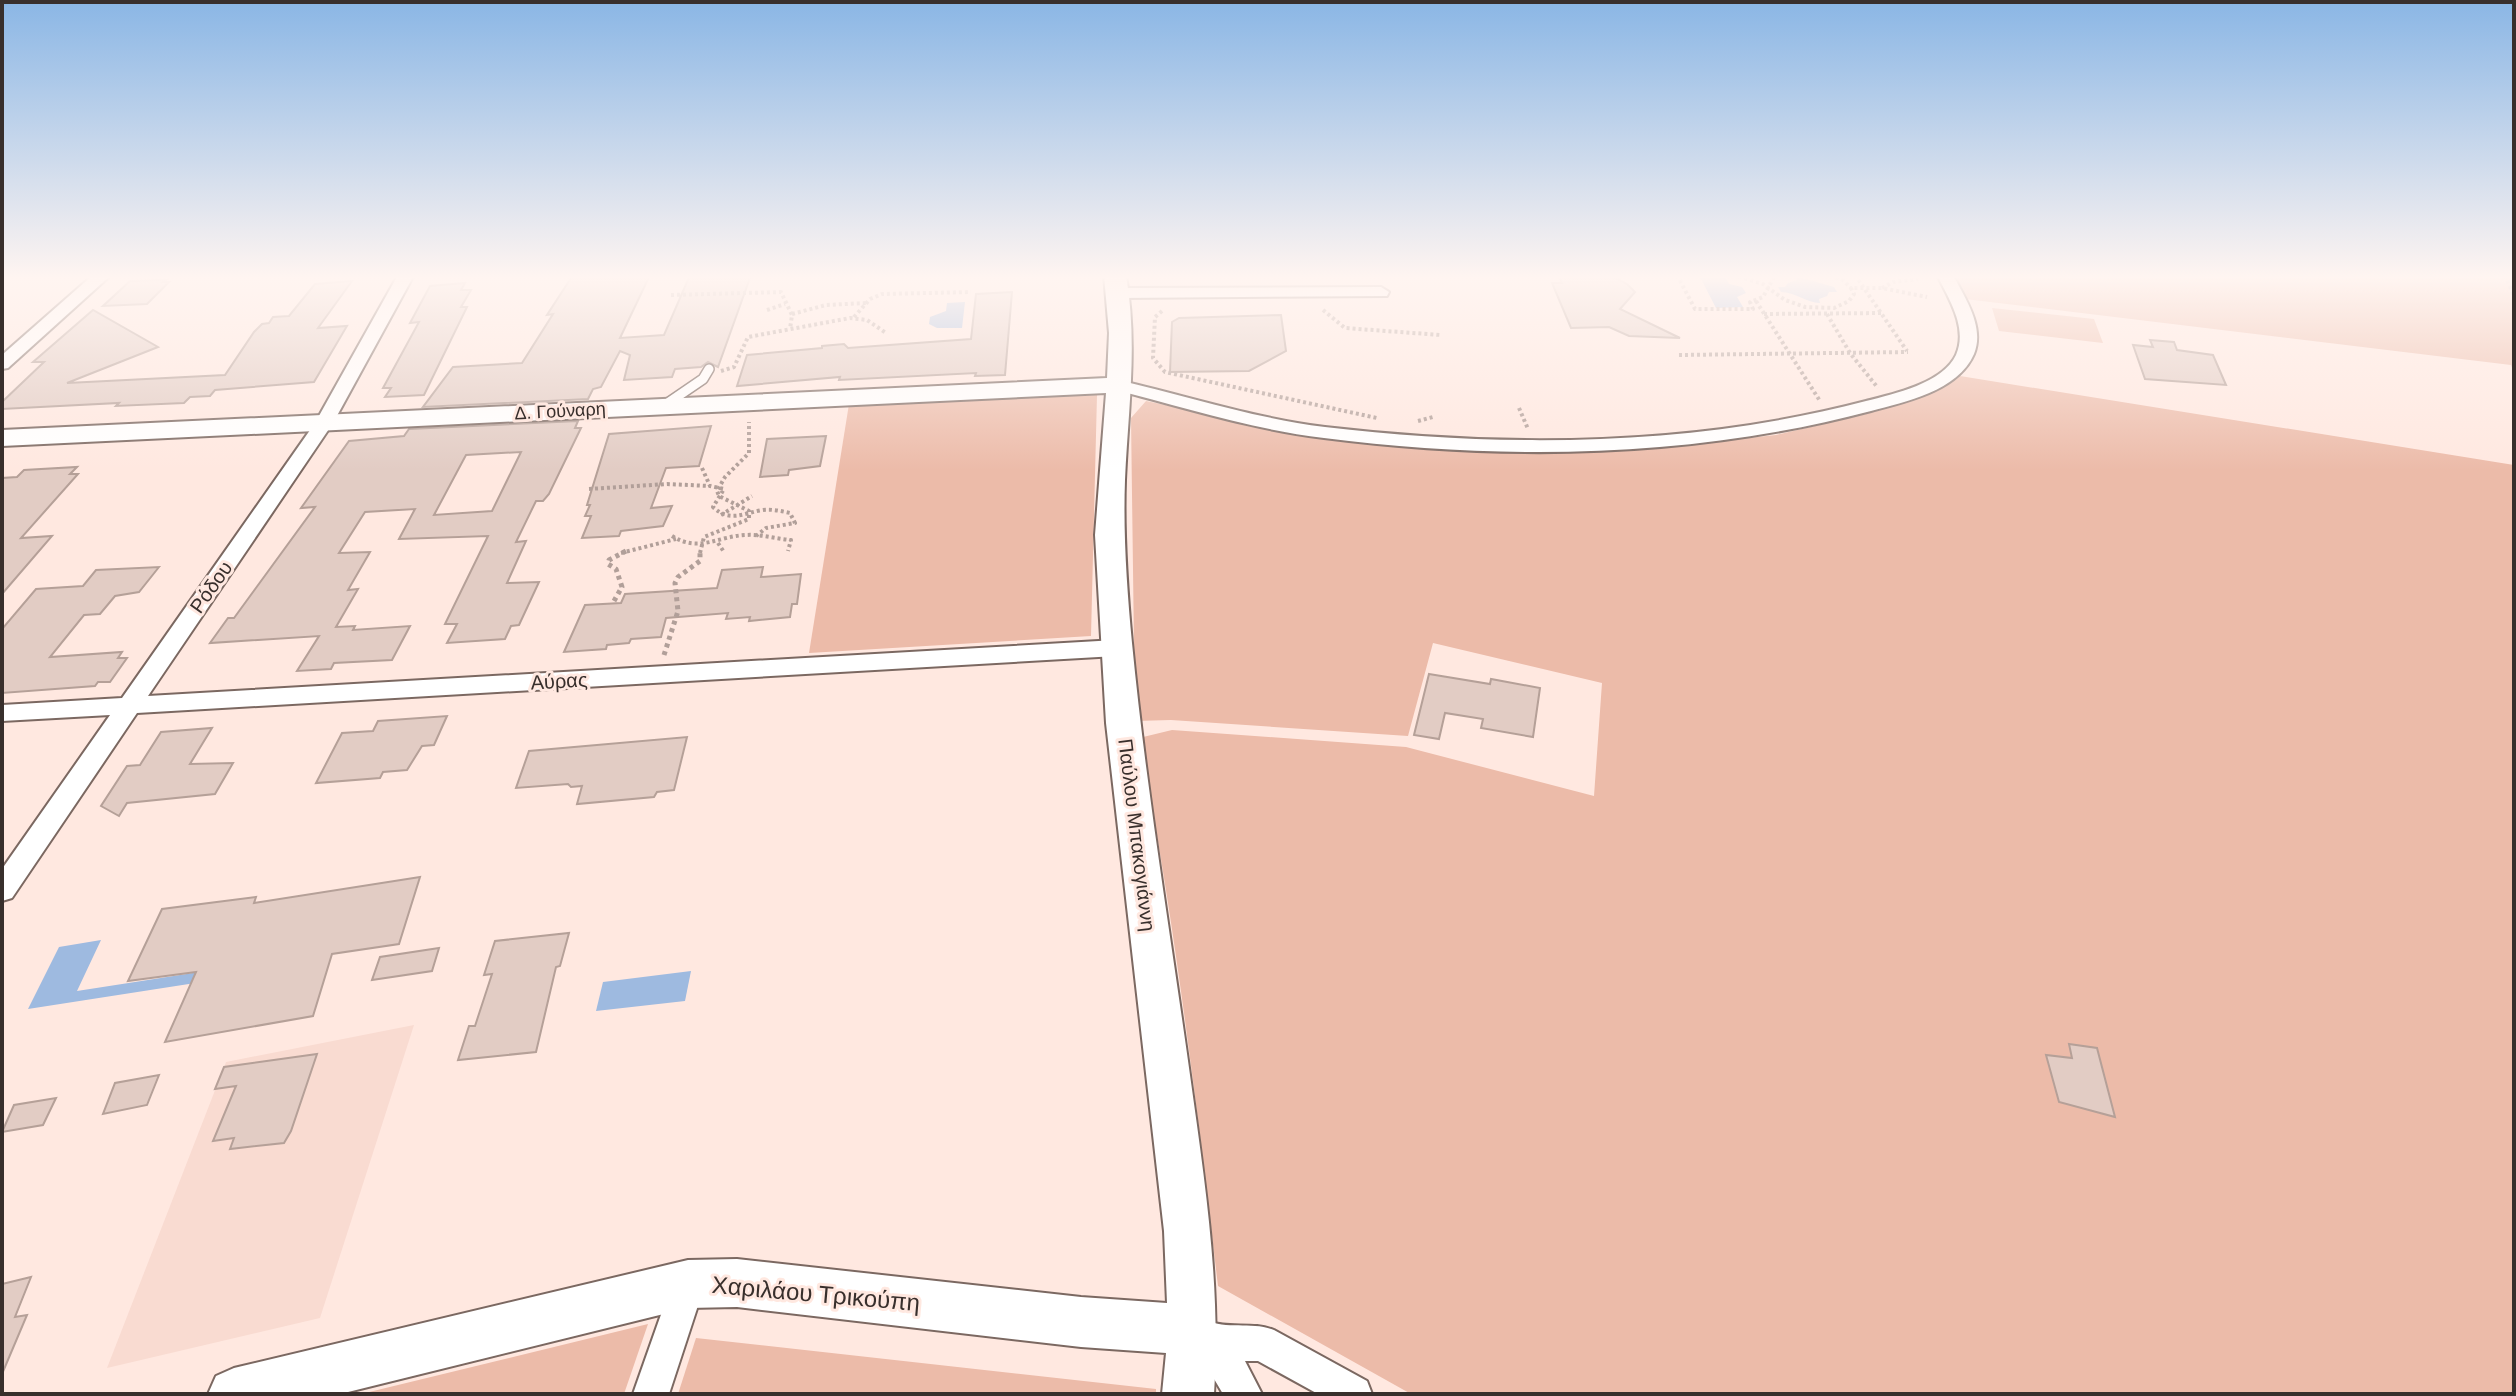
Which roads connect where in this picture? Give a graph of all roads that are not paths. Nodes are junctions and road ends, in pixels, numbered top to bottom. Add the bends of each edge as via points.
1 (29, 340) edge
2 (370, 340) edge
3 (1120, 340) edge
4 (1967, 340) edge
5 (2, 364) edge
6 (707, 372) road end
7 (1118, 385) junction
8 (662, 407) junction
9 (324, 423) junction
10 (2, 438) edge
11 (1116, 648) junction
12 (129, 706) junction
13 (2, 713) edge
14 (2, 890) edge
15 (688, 1284) junction
16 (1204, 1337) junction
17 (329, 1382) edge
18 (234, 1394) edge
19 (651, 1394) edge
20 (1188, 1394) edge
21 (1244, 1394) edge
22 (1354, 1394) edge

1 - 5 street
2 - 9 street, Ρόδου
3 - 7 street, Παύλου Μπακογιάννη
4 - 7 street via 1964,357 1936,381 1832,417 1761,429 1576,445 1347,435 1179,403
6 - 8 lane
7 - 8 street, Δ. Γούναρη
7 - 11 street, Παύλου Μπακογιάννη via 1110,508
8 - 9 street, Δ. Γούναρη
9 - 10 street, Δ. Γούναρη
9 - 12 street, Ρόδου
11 - 12 street, Αύρας
11 - 16 street, Παύλου Μπακογιάννη
12 - 13 street, Αύρας
12 - 14 street, Ρόδου
15 - 16 street, Χαριλάου Τρικούπη via 737,1283
15 - 17 street, Χαριλάου Τρικούπη
15 - 19 street
16 - 20 street, Παύλου Μπακογιάννη
16 - 21 street
16 - 22 street, Χαριλάου Τρικούπη via 1261,1343
17 - 18 street, Χαριλάου Τρικούπη

